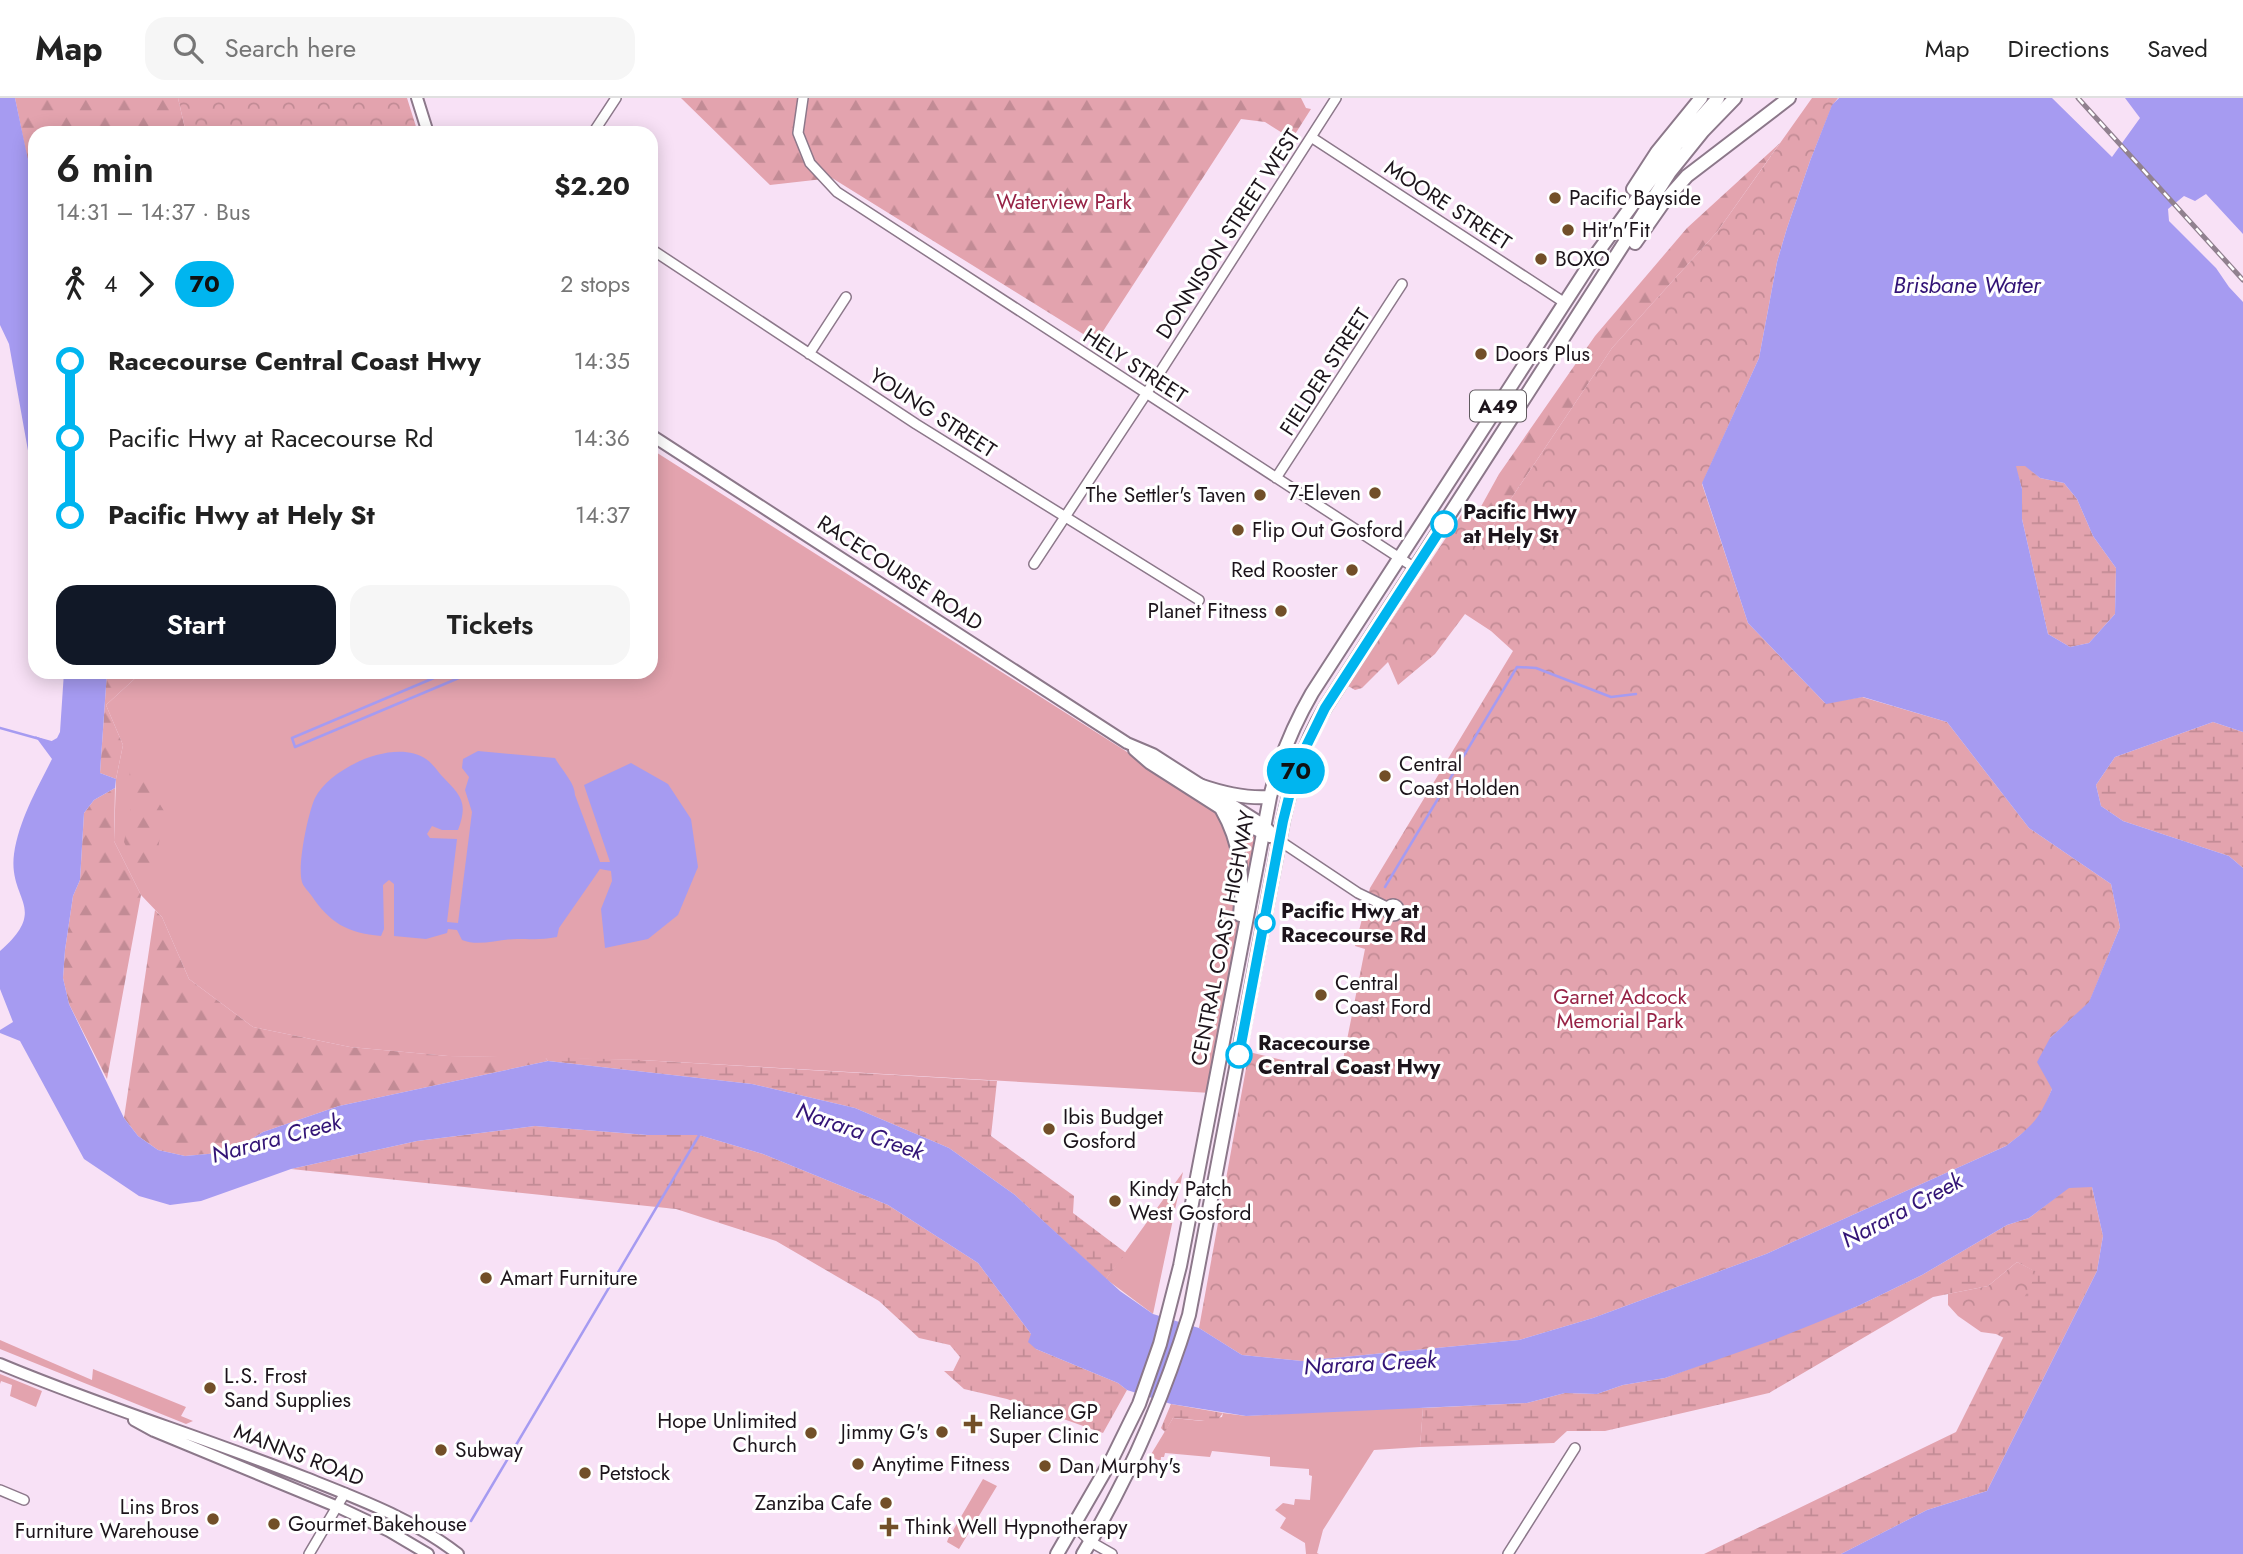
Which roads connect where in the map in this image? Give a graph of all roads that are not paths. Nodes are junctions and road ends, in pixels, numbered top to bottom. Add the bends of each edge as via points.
1 (418, 98) edge
2 (616, 98) edge
3 (803, 98) edge
4 (1336, 98) edge
5 (1700, 98) edge
6 (1718, 98) edge
7 (1735, 98) edge
8 (1789, 98) edge
9 (426, 126) edge
10 (598, 126) edge
11 (1311, 137) junction
12 (1597, 253) junction
13 (658, 254) edge
14 (1402, 284) dead end
15 (846, 297) dead end
16 (1565, 303) junction
17 (1573, 324) junction
18 (809, 354) junction
19 (1146, 394) junction
20 (658, 440) edge
21 (1276, 478) junction
22 (1064, 517) junction
23 (1400, 558) junction
24 (1034, 564) dead end
25 (1415, 568) junction
26 (1199, 600) dead end
27 (1127, 743) junction
28 (1199, 785) junction
29 (1269, 797) junction
30 (1222, 810) junction
31 (1263, 830) junction
32 (1280, 841) junction
33 (1387, 907) dead end
34 (1232, 995) junction
35 (0, 1364) edge
36 (117, 1410) junction
37 (1575, 1448) dead end
38 (0, 1490) edge
39 (345, 1493) junction
40 (23, 1500) dead end
41 (338, 1507) junction
42 (1074, 1525) junction
43 (1091, 1542) junction
44 (309, 1554) edge
45 (428, 1554) edge
46 (458, 1554) edge
47 (1057, 1554) edge
48 (1083, 1554) edge
49 (1112, 1554) edge
50 (1508, 1554) edge

1 - 9 main road
2 - 10 street
3 - 19 street, HELY STREET via 797,133 810,163 836,192
4 - 11 street, DONNISON STREET WEST
5 - 12 highway via 1647,167
6 - 12 highway, CENTRAL COAST HIGHWAY / A49 via 1676,144
7 - 17 highway, CENTRAL COAST HIGHWAY / A49 via 1670,172
8 - 17 highway via 1675,188
11 - 16 street, MOORE STREET
11 - 19 street, DONNISON STREET WEST
12 - 16 highway, CENTRAL COAST HIGHWAY / A49
13 - 18 street, YOUNG STREET
14 - 21 street, FIELDER STREET
15 - 18 street
16 - 23 highway, CENTRAL COAST HIGHWAY / A49
17 - 25 highway, CENTRAL COAST HIGHWAY / A49
18 - 22 street, YOUNG STREET
19 - 21 street, HELY STREET
19 - 22 street, DONNISON STREET WEST
20 - 27 main road, RACECOURSE ROAD
21 - 23 street, HELY STREET
22 - 24 street, DONNISON STREET WEST
22 - 26 street, YOUNG STREET
23 - 25 street, HELY STREET
23 - 29 highway, CENTRAL COAST HIGHWAY / A49 via 1298,718
25 - 32 highway, CENTRAL COAST HIGHWAY / A49 via 1313,729 1293,779
27 - 28 main road, RACECOURSE ROAD via 1153,754
27 - 30 main road, RACECOURSE ROAD via 1149,763
28 - 29 highway via 1241,796
28 - 31 main road, RACECOURSE ROAD
29 - 31 highway, CENTRAL COAST HIGHWAY / A49
30 - 31 main road, RACECOURSE ROAD
30 - 34 highway via 1237,844 1243,890
31 - 32 main road, RACECOURSE ROAD
31 - 34 highway, CENTRAL COAST HIGHWAY / A49
32 - 33 street via 1358,894
32 - 43 highway, CENTRAL COAST HIGHWAY / A49 via 1189,1315 1158,1406
34 - 42 highway, CENTRAL COAST HIGHWAY / A49 via 1169,1311 1139,1404
35 - 36 main road, MANNS ROAD
36 - 39 main road, MANNS ROAD
36 - 41 main road, MANNS ROAD via 154,1431
37 - 50 street
38 - 40 street
39 - 41 street
39 - 46 main road, MANNS ROAD via 435,1536
41 - 44 street
41 - 45 main road, MANNS ROAD
42 - 43 street
42 - 47 highway, CENTRAL COAST HIGHWAY / A49
43 - 48 highway, CENTRAL COAST HIGHWAY / A49
43 - 49 street

